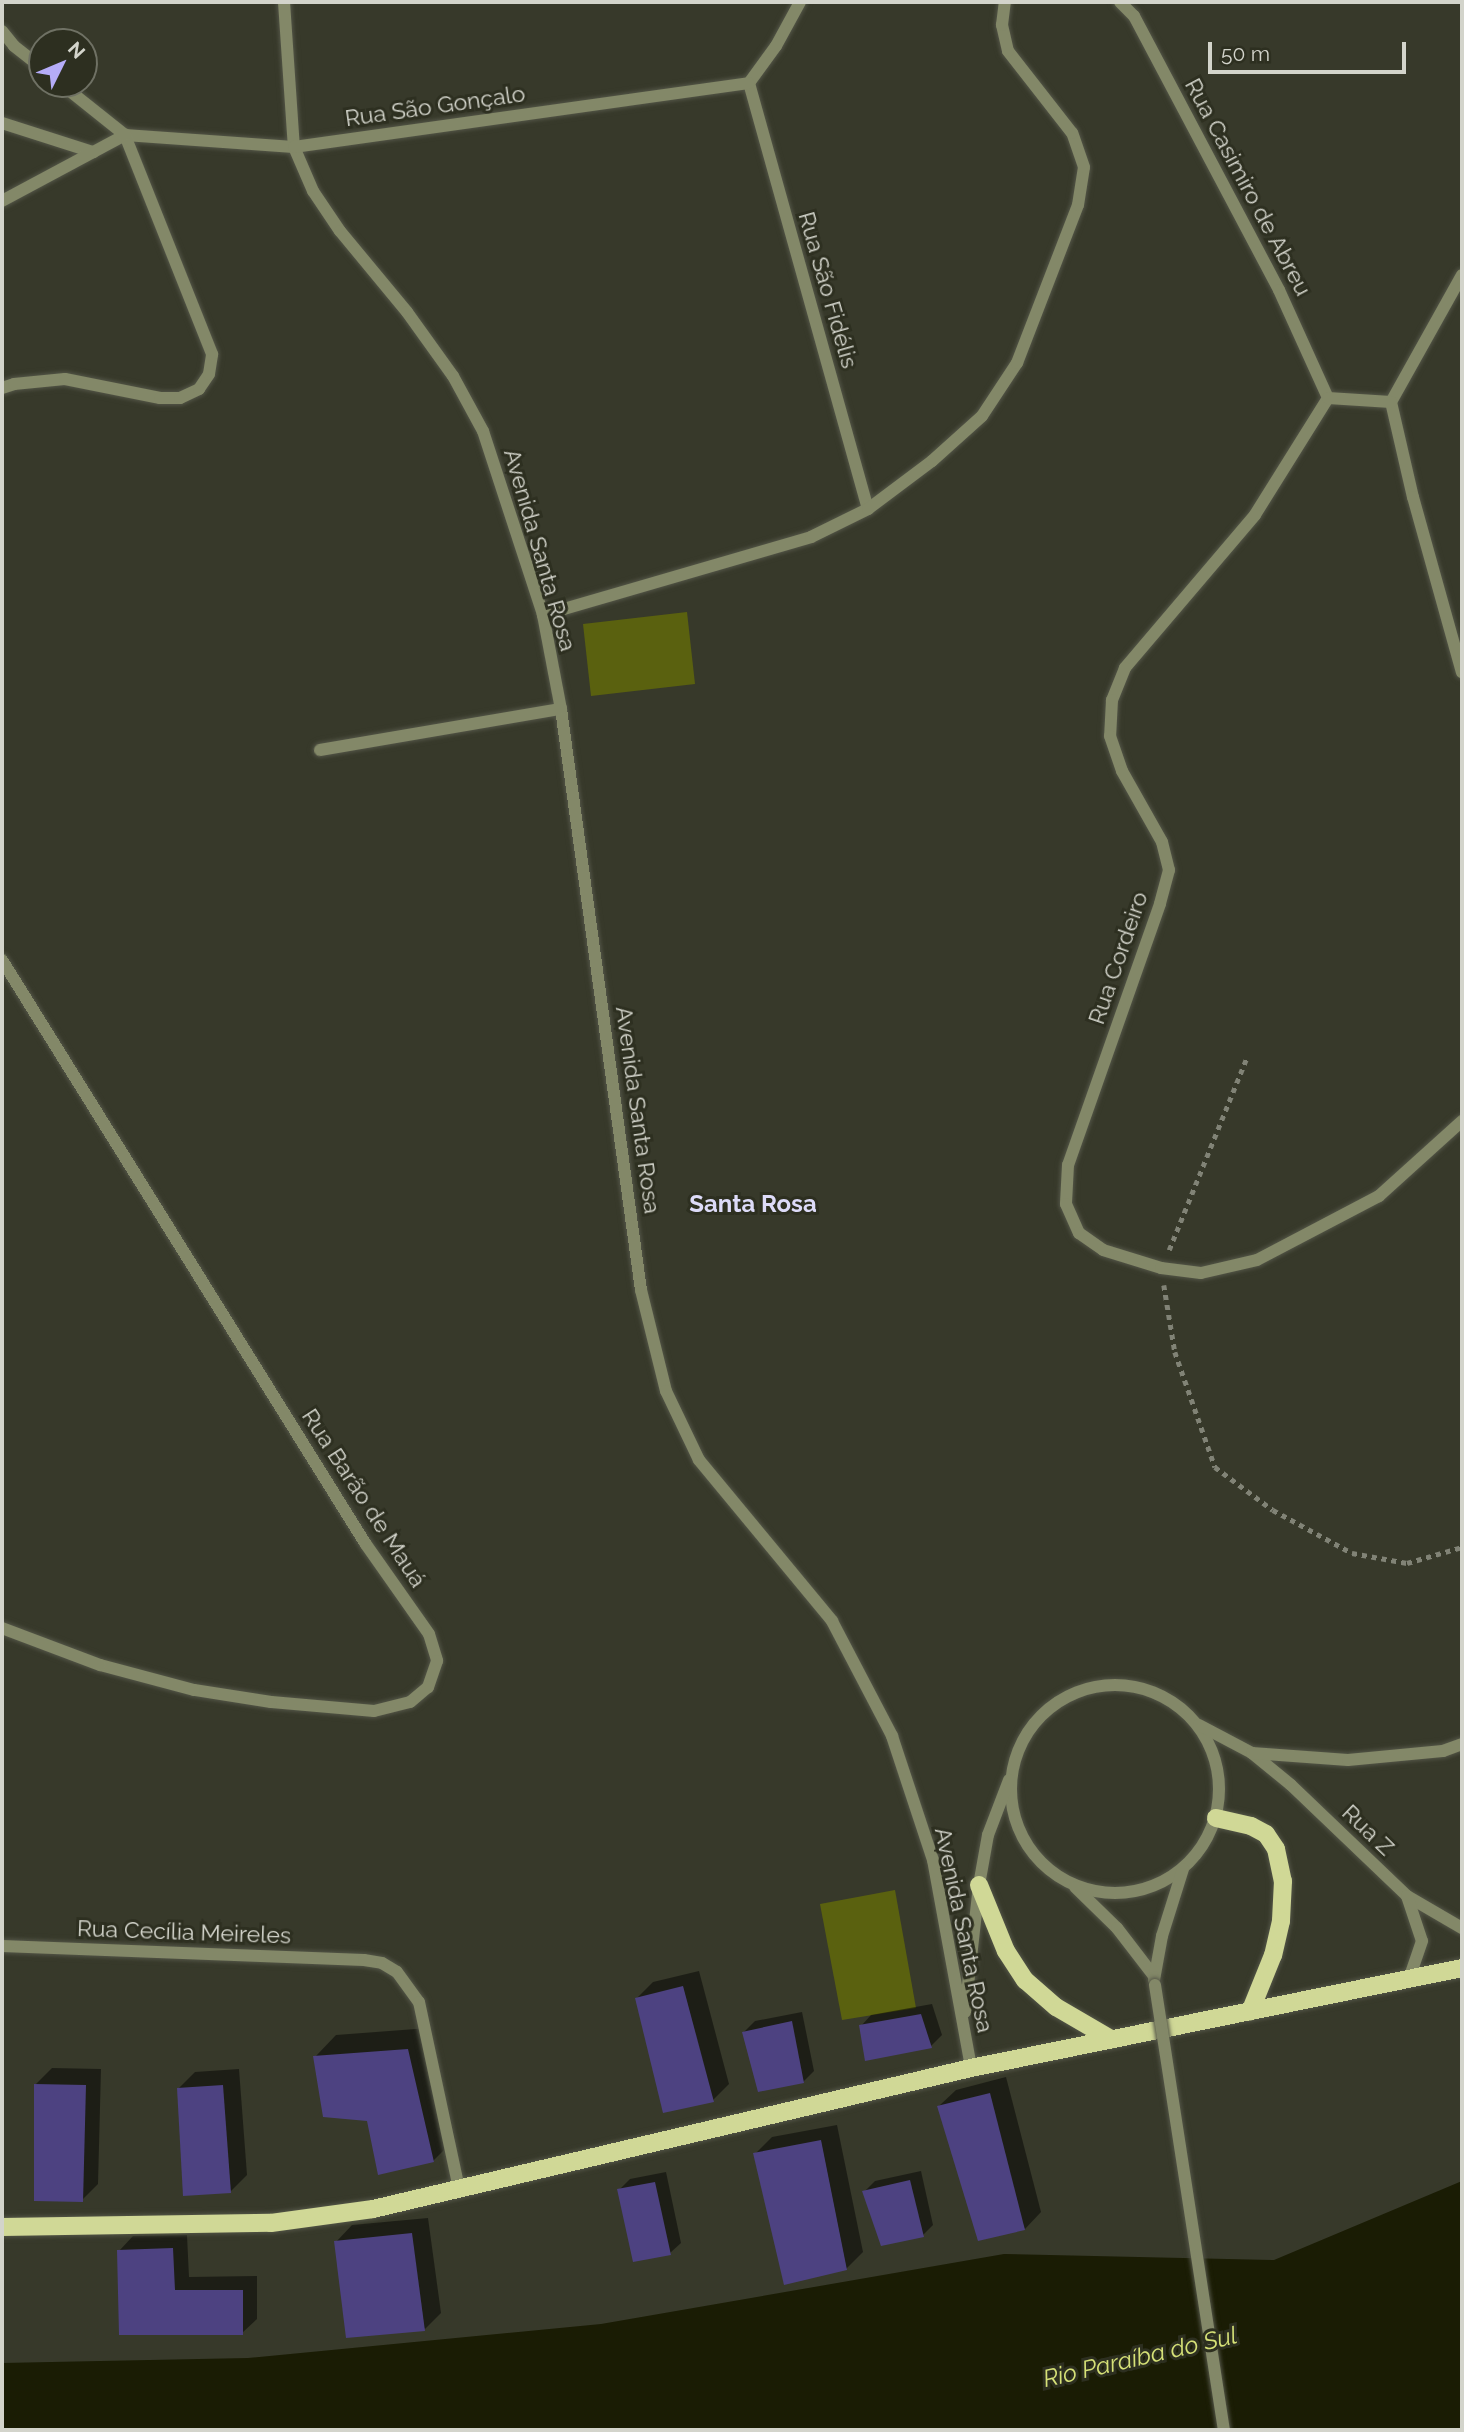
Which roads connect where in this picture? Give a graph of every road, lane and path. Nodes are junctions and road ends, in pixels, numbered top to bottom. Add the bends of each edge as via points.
1 (284, 2) edge
2 (800, 2) edge
3 (1005, 2) edge
4 (1121, 2) edge
5 (2, 31) edge
6 (28, 57) edge
7 (749, 83) junction
8 (79, 98) edge
9 (2, 124) edge
10 (125, 135) junction
11 (294, 147) junction
12 (93, 152) junction
13 (2, 201) edge
14 (1462, 275) edge
15 (2, 388) edge
16 (1328, 398) junction
17 (1391, 402) junction
18 (868, 509) junction
19 (543, 615) junction
20 (1462, 673) edge
21 (561, 709) junction
22 (320, 750) dead end
23 (2, 960) edge
24 (1246, 1059) dead end
25 (1462, 1121) edge
26 (1161, 1268) junction
27 (1462, 1547) edge
28 (2, 1628) edge
29 (1199, 1725) junction
30 (1462, 1744) edge
31 (1252, 1753) junction
32 (1011, 1774) junction
33 (1216, 1818) junction
34 (1183, 1870) junction
35 (979, 1885) junction
36 (1073, 1885) junction
37 (1407, 1896) junction
38 (1462, 1928) edge
39 (2, 1946) edge
40 (1462, 1968) edge
41 (1409, 1979) junction
42 (1154, 1980) junction
43 (1250, 2011) junction
44 (964, 2026) junction
45 (1111, 2039) junction
46 (971, 2068) junction
47 (460, 2189) junction
48 (2, 2227) edge
49 (1224, 2430) edge

1 - 11 street, Avenida Santa Rosa
2 - 7 street
3 - 18 street via 1002,25 1008,51 1072,133 1084,167 1078,205 1017,363 982,416
4 - 16 street, Rua Casimiro de Abreu via 1134,16 1279,290
5 - 6 street
7 - 11 street, Rua São Gonçalo
7 - 18 street, Rua São Fidélis
8 - 10 street
9 - 12 street
10 - 11 street, Rua São Gonçalo
10 - 12 street
10 - 15 street via 212,354 209,374 199,388 180,398 65,379
11 - 19 street, Avenida Santa Rosa via 313,191 453,376 484,431
12 - 13 street
14 - 17 street
16 - 17 street
16 - 26 street, Rua Cordeiro via 1255,515 1125,668 1112,700 1110,736 1122,771 1162,842 1169,870 1069,1166 1066,1204 1079,1233 1103,1250
17 - 20 street
18 - 19 street via 811,537
19 - 21 street, Avenida Santa Rosa
21 - 22 street
21 - 44 street, Avenida Santa Rosa via 641,1290 666,1391 699,1460 832,1621 892,1736 933,1860
23 - 28 street, Rua Barão de Mauá via 365,1543 429,1634 437,1661 428,1686 410,1702 374,1711 194,1690 100,1665
24 - 26 path
25 - 26 street, Rua Cordeiro via 1379,1196 1257,1260 1201,1273
26 - 27 path via 1175,1352 1215,1467 1273,1510 1352,1553 1407,1563
29 - 31 street
29 - 32 street via 1172,1701 1140,1687 1105,1684 1072,1693 1042,1712 1021,1741
29 - 33 street via 1219,1770
30 - 31 street via 1443,1751 1348,1760
31 - 37 street, Rua Z via 1292,1785
32 - 35 street via 988,1835
32 - 36 street via 1012,1808 1024,1840 1045,1867
33 - 34 street via 1203,1847
33 - 43 main road via 1266,1834 1276,1849 1283,1881 1278,1933
34 - 36 street via 1159,1885 1130,1893 1101,1894
34 - 42 street
35 - 44 street
35 - 45 main road via 1006,1951 1025,1980 1056,2007
36 - 42 street via 1117,1928
37 - 38 street, Rua Z
37 - 41 street via 1422,1941
39 - 47 street, Rua Cecília Meireles via 382,1964 397,1972 419,2002
40 - 41 main road
41 - 43 main road
42 - 49 street, bridge
43 - 45 main road
44 - 46 street, Avenida Santa Rosa
45 - 46 main road
46 - 47 main road
47 - 48 main road via 373,2209 271,2223

